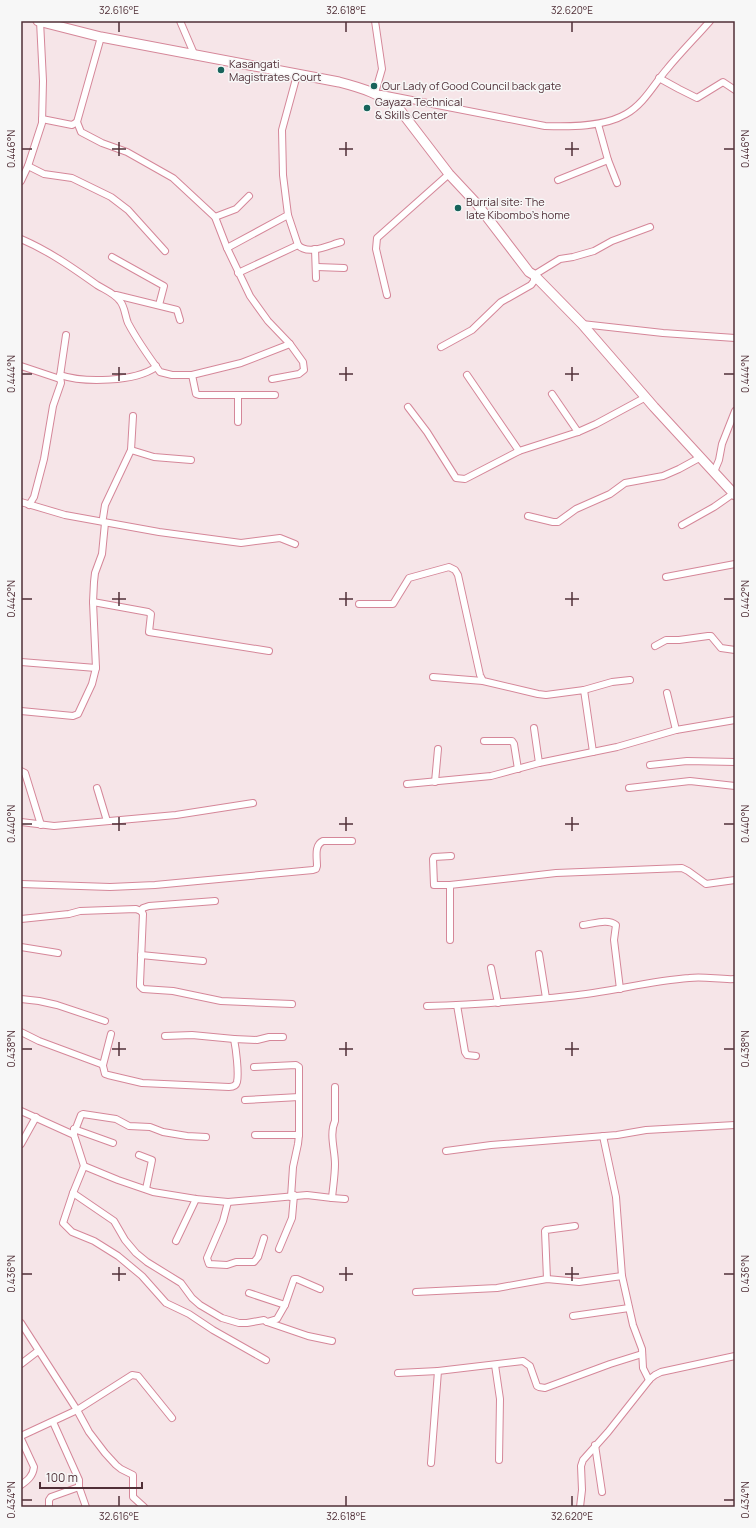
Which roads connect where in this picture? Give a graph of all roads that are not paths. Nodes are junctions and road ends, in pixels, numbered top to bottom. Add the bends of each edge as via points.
1 (39, 21) edge
2 (180, 21) edge
3 (375, 21) edge
4 (710, 21) edge
5 (101, 37) junction
6 (195, 56) junction
7 (297, 75) junction
8 (659, 78) junction
9 (735, 90) edge
10 (376, 93) junction
11 (42, 119) junction
12 (78, 122) junction
13 (598, 124) junction
14 (608, 160) junction
15 (28, 166) junction
16 (448, 174) junction
17 (558, 180) dead end
18 (21, 181) edge
19 (617, 183) dead end
20 (249, 196) dead end
21 (288, 215) junction
22 (215, 217) junction
23 (650, 227) dead end
24 (21, 239) edge
25 (341, 242) dead end
26 (298, 245) junction
27 (227, 248) junction
28 (315, 249) junction
29 (165, 251) dead end
30 (112, 257) dead end
31 (317, 267) junction
32 (344, 268) dead end
33 (238, 273) junction
34 (534, 274) junction
35 (316, 278) dead end
36 (114, 295) junction
37 (387, 295) dead end
38 (159, 305) junction
39 (180, 320) dead end
40 (582, 324) junction
41 (66, 334) dead end
42 (735, 338) edge
43 (290, 344) junction
44 (441, 348) dead end
45 (21, 366) edge
46 (156, 366) junction
47 (192, 375) junction
48 (467, 375) dead end
49 (60, 377) junction
50 (272, 379) dead end
51 (238, 394) junction
52 (552, 394) dead end
53 (275, 395) dead end
54 (646, 398) junction
55 (408, 408) dead end
56 (735, 411) edge
57 (133, 416) dead end
58 (238, 422) dead end
59 (578, 432) junction
60 (131, 450) junction
61 (520, 451) junction
62 (701, 457) junction
63 (191, 460) dead end
64 (714, 472) junction
65 (734, 492) edge
66 (21, 502) edge
67 (29, 504) junction
68 (528, 516) dead end
69 (104, 520) junction
70 (682, 525) dead end
71 (294, 544) dead end
72 (735, 564) edge
73 (666, 577) dead end
74 (93, 602) junction
75 (359, 604) dead end
76 (655, 646) dead end
77 (735, 650) edge
78 (269, 651) dead end
79 (21, 662) edge
80 (96, 668) junction
81 (434, 677) dead end
82 (630, 680) dead end
83 (483, 681) junction
84 (584, 690) junction
85 (667, 693) dead end
86 (21, 712) edge
87 (735, 720) edge
88 (534, 728) dead end
89 (676, 730) junction
90 (484, 741) dead end
91 (438, 749) dead end
92 (593, 752) junction
93 (735, 762) edge
94 (538, 763) junction
95 (650, 765) dead end
96 (518, 769) junction
97 (21, 771) edge
98 (435, 782) junction
99 (407, 784) dead end
100 (735, 786) edge
101 (97, 788) dead end
102 (629, 788) dead end
103 (253, 802) dead end
104 (107, 821) junction
105 (21, 822) edge
106 (41, 825) junction
107 (352, 841) dead end
108 (451, 856) dead end
109 (735, 880) edge
110 (21, 884) edge
111 (450, 885) junction
112 (214, 901) dead end
113 (141, 911) junction
114 (21, 919) edge
115 (583, 925) dead end
116 (450, 940) dead end
117 (21, 947) edge
118 (58, 953) dead end
119 (539, 954) dead end
120 (141, 955) junction
121 (203, 961) dead end
122 (492, 968) dead end
123 (735, 979) edge
124 (620, 988) junction
125 (546, 998) junction
126 (21, 999) edge
127 (498, 1003) junction
128 (292, 1004) dead end
129 (457, 1005) junction
130 (426, 1006) dead end
131 (105, 1021) dead end
132 (21, 1032) edge
133 (111, 1034) dead end
134 (165, 1036) dead end
135 (283, 1037) dead end
136 (234, 1039) junction
137 (476, 1056) dead end
138 (103, 1065) junction
139 (254, 1067) dead end
140 (335, 1087) dead end
141 (299, 1097) junction
142 (245, 1100) dead end
143 (21, 1111) edge
144 (36, 1117) junction
145 (735, 1125) edge
146 (74, 1132) junction
147 (299, 1134) junction
148 (255, 1135) dead end
149 (603, 1136) junction
150 (206, 1137) dead end
151 (113, 1143) dead end
152 (21, 1144) edge
153 (446, 1151) dead end
154 (139, 1155) dead end
155 (84, 1166) junction
156 (146, 1189) junction
157 (73, 1193) junction
158 (292, 1196) junction
159 (332, 1198) junction
160 (196, 1199) junction
161 (345, 1199) dead end
162 (228, 1202) junction
163 (575, 1226) dead end
164 (264, 1238) dead end
165 (176, 1241) dead end
166 (279, 1249) dead end
167 (622, 1276) junction
168 (547, 1279) junction
169 (320, 1289) dead end
170 (416, 1292) dead end
171 (248, 1294) dead end
172 (285, 1305) junction
173 (629, 1308) junction
174 (573, 1316) dead end
175 (267, 1322) junction
176 (21, 1323) edge
177 (332, 1341) dead end
178 (38, 1351) junction
179 (642, 1354) junction
180 (735, 1356) edge
181 (266, 1360) dead end
182 (21, 1364) edge
183 (496, 1365) junction
184 (438, 1371) junction
185 (398, 1373) dead end
186 (649, 1380) junction
187 (77, 1410) junction
188 (172, 1418) dead end
189 (53, 1422) junction
190 (21, 1440) edge
191 (595, 1445) junction
192 (499, 1460) dead end
193 (431, 1463) dead end
194 (21, 1485) edge
195 (78, 1487) junction
196 (602, 1492) dead end
197 (49, 1507) edge
198 (86, 1507) edge
199 (144, 1507) edge
200 (580, 1507) edge

1 - 5 street
1 - 11 street via 43,81
2 - 6 street
3 - 10 street via 382,69
4 - 8 street
5 - 6 street
5 - 12 street
6 - 7 street
7 - 10 street via 339,82
7 - 21 street via 282,130 283,175
8 - 9 street via 697,98 723,82
8 - 13 street via 637,107 625,115
10 - 13 street via 545,126
10 - 16 street via 400,110
11 - 12 street via 72,125
11 - 15 street
12 - 22 street via 81,132 127,152 173,178
13 - 14 street
14 - 17 street
14 - 19 street
15 - 18 street
15 - 29 street via 44,174 72,178 111,197 128,210
16 - 34 street via 477,204 529,272
16 - 37 street via 378,238 376,249
20 - 22 street via 236,210
21 - 26 street
21 - 27 street
22 - 27 street
23 - 34 street via 612,241 594,251 560,259
24 - 36 street via 54,256
25 - 28 street
26 - 28 street via 305,250
26 - 33 street
27 - 33 street
28 - 31 street
30 - 38 street via 164,286
31 - 32 street
31 - 35 street
33 - 43 street via 250,296 268,321
34 - 40 street
34 - 44 street via 531,285 502,302 472,330
36 - 38 street
36 - 46 street via 123,305 128,324
38 - 39 street via 176,310
40 - 42 street
40 - 54 street
41 - 49 street
43 - 47 street via 241,363
43 - 50 street via 303,362 304,370 299,374
45 - 49 street
46 - 47 street via 160,372
46 - 49 street via 150,372 126,378 84,380
47 - 51 street via 196,394
48 - 61 street
49 - 67 street via 61,383 50,420 44,459 34,497
51 - 53 street
51 - 58 street
52 - 59 street
54 - 59 street
54 - 62 street
55 - 61 street via 427,432 456,478 465,479
56 - 64 street
57 - 60 street
59 - 61 street
60 - 63 street via 154,457
60 - 69 street via 105,505
62 - 64 street
62 - 68 street via 663,476 625,483 558,522
64 - 65 street
65 - 70 street
66 - 67 street
67 - 69 street via 65,516
69 - 71 street via 241,543 280,538
69 - 74 street via 102,554 95,573
72 - 73 street
74 - 78 street via 148,612 151,614 149,632
74 - 80 street
75 - 83 street via 394,604 408,578 449,567 455,570
76 - 77 street via 666,640 711,636 721,648
79 - 80 street
80 - 86 street via 92,684 78,714 65,716
81 - 83 street
82 - 84 street
83 - 84 street via 542,695
84 - 92 street
85 - 89 street
87 - 89 street
88 - 94 street
89 - 92 street
90 - 96 street via 512,741
91 - 98 street
92 - 94 street
93 - 95 street via 687,761
94 - 96 street
96 - 98 street via 491,776
97 - 106 street via 25,773
98 - 99 street
100 - 102 street via 690,781
101 - 104 street
103 - 104 street via 176,815
104 - 106 street
105 - 106 street
107 - 110 street via 320,842 317,846 317,866 313,870 156,885 110,887
108 - 111 street via 437,856 433,859 434,885
109 - 111 street via 706,884 682,868 556,873
111 - 116 street
112 - 113 street via 149,906
113 - 114 street via 84,911
113 - 120 street
115 - 124 street via 608,921 616,925 614,940
117 - 118 street
119 - 125 street
120 - 121 street
120 - 128 street via 140,986 143,989 178,992 221,1001
122 - 127 street
123 - 124 street via 690,978
124 - 125 street
125 - 127 street
126 - 131 street via 57,1005
127 - 129 street
129 - 130 street
129 - 137 street via 465,1052
132 - 138 street
133 - 138 street
134 - 136 street via 192,1035
135 - 136 street
136 - 138 street via 237,1082 232,1087 129,1080 105,1074
139 - 141 street via 299,1067
140 - 159 street via 335,1121 332,1133 335,1165
141 - 142 street
141 - 147 street
143 - 144 street
144 - 146 street
144 - 152 street
145 - 149 street
146 - 150 street via 81,1115 86,1114 116,1119 129,1126
146 - 151 street
146 - 155 street
147 - 148 street
147 - 158 street via 293,1167
149 - 153 street
149 - 167 street via 616,1197
154 - 156 street via 152,1160
155 - 156 street
155 - 157 street
156 - 160 street
157 - 175 street via 114,1221 136,1253 181,1283 200,1305 222,1318 247,1323 264,1320
157 - 181 street via 63,1223 67,1228 118,1256 142,1276 166,1303
158 - 159 street
158 - 162 street
158 - 166 street via 292,1218
159 - 161 street
160 - 162 street
160 - 165 street
162 - 164 street via 207,1258 209,1264 254,1262 258,1258
163 - 168 street via 545,1231
167 - 168 street via 578,1282
167 - 173 street
168 - 170 street via 497,1288
169 - 172 street via 294,1279
171 - 172 street
172 - 175 street via 277,1319
173 - 174 street
173 - 179 street
175 - 177 street
176 - 178 street
178 - 182 street
178 - 187 street
179 - 183 street via 545,1388 537,1386 526,1362
179 - 186 street via 643,1368
180 - 186 street via 661,1372
183 - 184 street
183 - 192 street via 500,1399
184 - 185 street
184 - 193 street
186 - 191 street
187 - 188 street via 134,1374
187 - 189 street
187 - 199 street via 105,1453 122,1469 134,1475 133,1497
189 - 190 street
189 - 195 street via 79,1480
190 - 194 street via 34,1469
191 - 196 street
191 - 200 street via 581,1466
195 - 197 street via 51,1497
195 - 198 street

